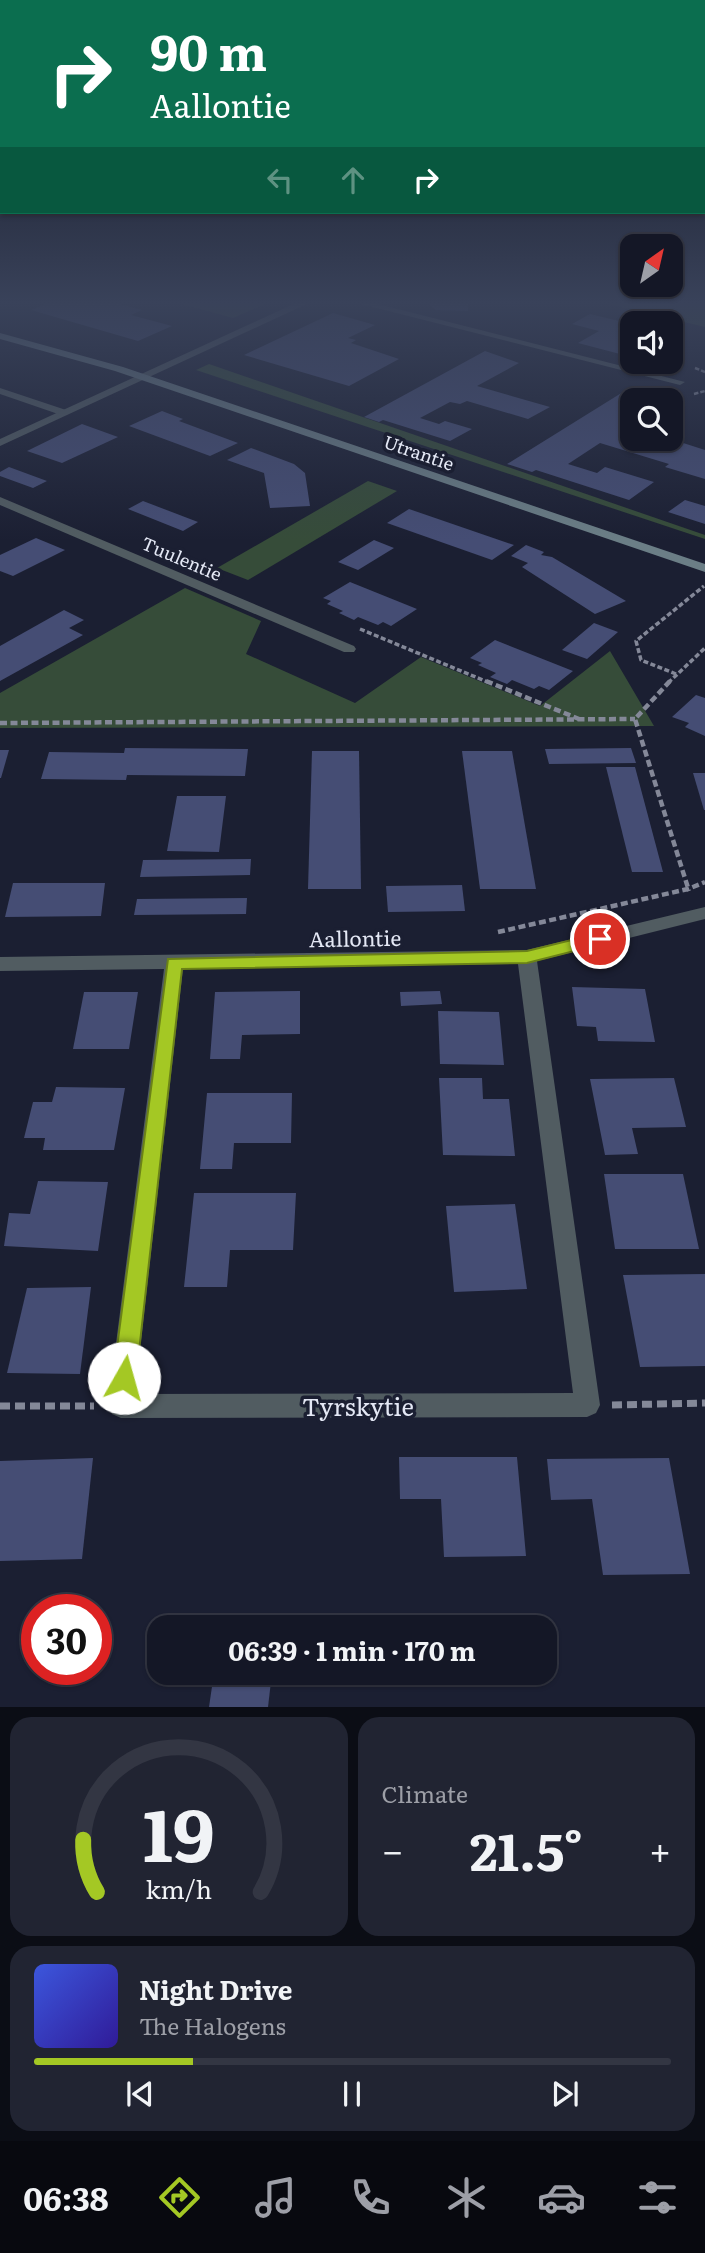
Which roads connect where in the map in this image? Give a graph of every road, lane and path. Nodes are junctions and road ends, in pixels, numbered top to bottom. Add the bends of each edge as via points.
1 (132, 382) edge
2 (156, 382) edge
3 (0, 391) edge
4 (65, 412) junction
5 (0, 443) edge
6 (0, 501) edge
7 (705, 568) edge
8 (705, 586) edge
9 (705, 648) edge
10 (349, 649) dead end
11 (676, 674) junction
12 (635, 719) junction
13 (0, 723) edge
14 (705, 882) edge
15 (688, 889) junction
16 (701, 914) edge
17 (490, 934) dead end
18 (527, 957) junction
19 (174, 963) junction
20 (0, 964) edge
21 (705, 1403) edge
22 (587, 1405) junction
23 (0, 1406) edge
24 (121, 1406) junction

1 - 4 street
2 - 7 main road, Utrantie
3 - 4 lane
4 - 5 street
6 - 10 street, Tuulentie
8 - 11 path via 636,641 641,660
9 - 11 path
11 - 12 path
12 - 13 path
12 - 15 path
14 - 15 path
15 - 16 path
15 - 17 path
16 - 18 street, Aallontie
18 - 19 street, Aallontie
18 - 22 street
19 - 20 street, Aallontie
19 - 24 street
21 - 22 path
22 - 24 street, Tyrskytie
23 - 24 path

